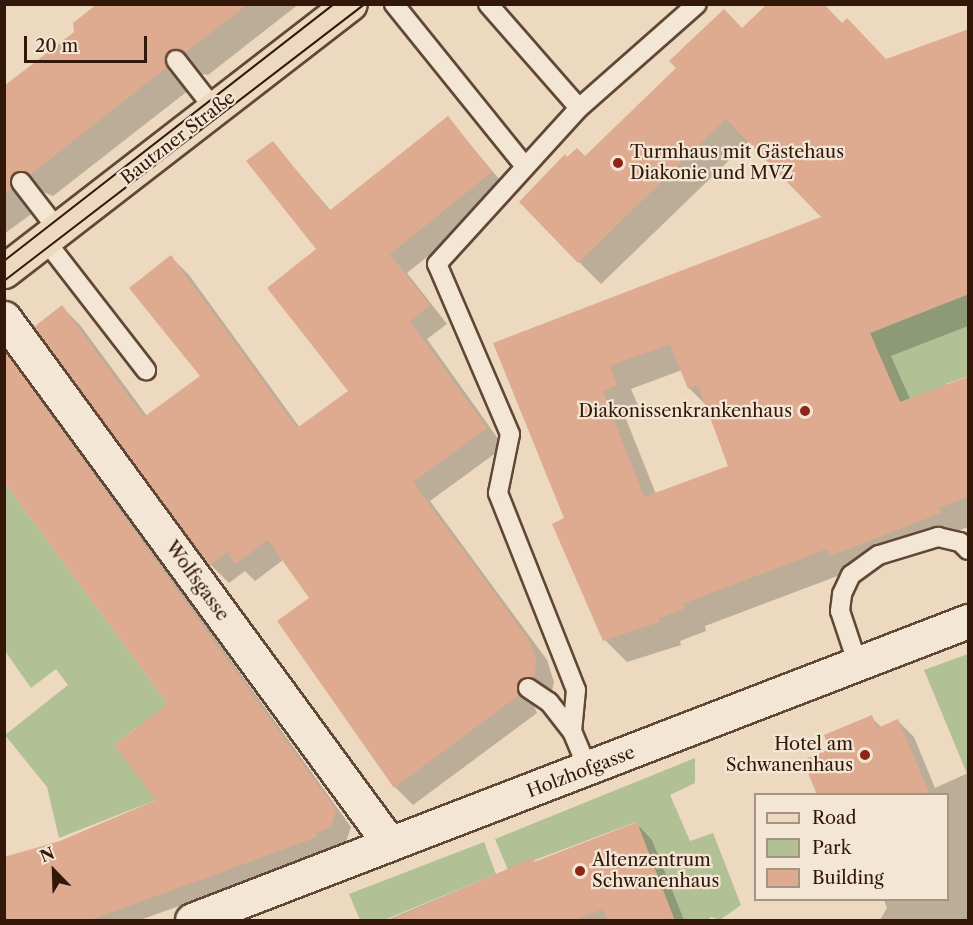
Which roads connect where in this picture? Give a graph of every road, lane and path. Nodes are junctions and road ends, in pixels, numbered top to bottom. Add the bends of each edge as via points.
1 (350, 4) edge
2 (394, 4) edge
3 (488, 4) edge
4 (697, 4) edge
5 (176, 60) dead end
6 (579, 108) junction
7 (215, 110) junction
8 (524, 165) junction
9 (21, 182) dead end
10 (52, 235) junction
11 (4, 272) edge
12 (4, 318) edge
13 (146, 370) dead end
14 (969, 550) edge
15 (969, 621) edge
16 (858, 664) junction
17 (528, 688) dead end
18 (572, 730) junction
19 (588, 769) junction
20 (390, 844) junction
21 (192, 921) edge

1 - 7 main road, Bautzner Straße
2 - 8 lane
3 - 6 lane
4 - 6 lane
5 - 7 lane
6 - 8 lane
7 - 10 main road, Bautzner Straße
8 - 18 lane via 438,264 510,434 498,493 576,690
9 - 10 lane
10 - 11 main road, Bautzner Straße
10 - 13 lane
12 - 20 street, Wolfsgasse
14 - 16 lane via 960,542 928,539 879,555 850,575 840,611
15 - 16 street, Holzhofgasse
16 - 19 street, Holzhofgasse
17 - 18 lane via 549,702
18 - 19 lane
19 - 20 street, Holzhofgasse
20 - 21 street, Holzhofgasse

